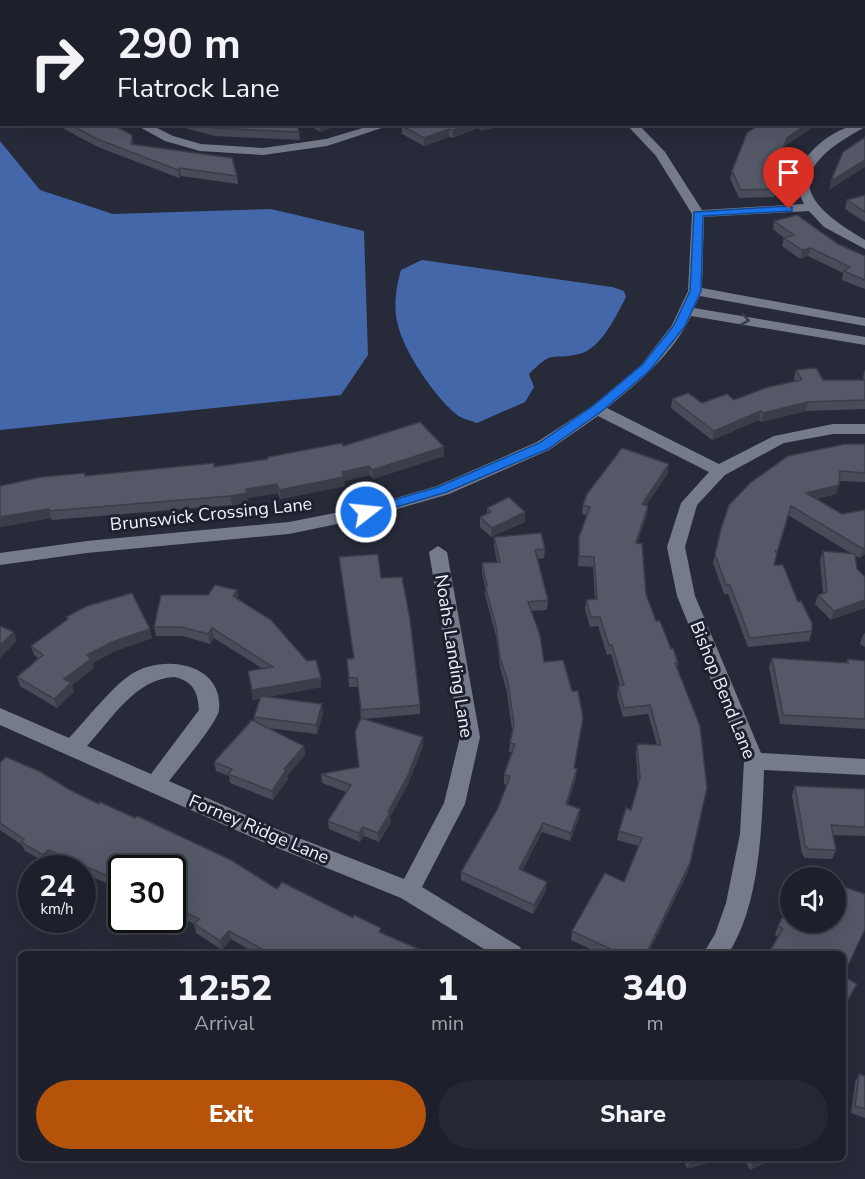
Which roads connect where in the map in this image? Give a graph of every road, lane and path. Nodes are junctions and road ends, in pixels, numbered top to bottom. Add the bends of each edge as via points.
1 (142, 126) edge
2 (383, 126) edge
3 (633, 126) edge
4 (860, 126) edge
5 (812, 207) junction
6 (698, 214) junction
7 (865, 245) edge
8 (695, 291) junction
9 (687, 310) junction
10 (865, 322) edge
11 (865, 341) edge
12 (597, 409) junction
13 (865, 429) edge
14 (718, 471) junction
15 (438, 552) dead end
16 (0, 559) edge
17 (0, 716) edge
18 (73, 747) junction
19 (754, 761) junction
20 (865, 767) edge
21 (155, 784) junction
22 (409, 891) junction
23 (507, 951) edge
24 (717, 951) edge

1 - 2 street via 161,137 205,150 252,153 293,151
3 - 6 street via 661,154
4 - 5 street via 817,151 804,169 804,187
5 - 6 street
5 - 7 street
6 - 8 street, Brunswick Crossing Lane
8 - 9 street, Brunswick Crossing Lane
8 - 10 street
9 -> 11 street
9 - 12 street, Brunswick Crossing Lane via 646,368
12 - 14 street
12 - 16 street, Brunswick Crossing Lane via 543,446 443,490 366,512 289,528
13 - 14 street, Bishop Bend Lane via 833,429 780,439
14 - 19 street, Bishop Bend Lane via 688,503 676,547 686,596
15 - 22 street, Noahs Landing Lane via 470,737 454,804
17 - 18 street, Forney Ridge Lane
18 - 21 street, Forney Ridge Lane
18 - 21 street via 136,680 165,668 181,670 206,688 209,712
19 - 20 street
19 - 24 street, Bishop Bend Lane via 751,834 737,903
21 - 22 street, Forney Ridge Lane via 273,837
22 - 23 street, Forney Ridge Lane

